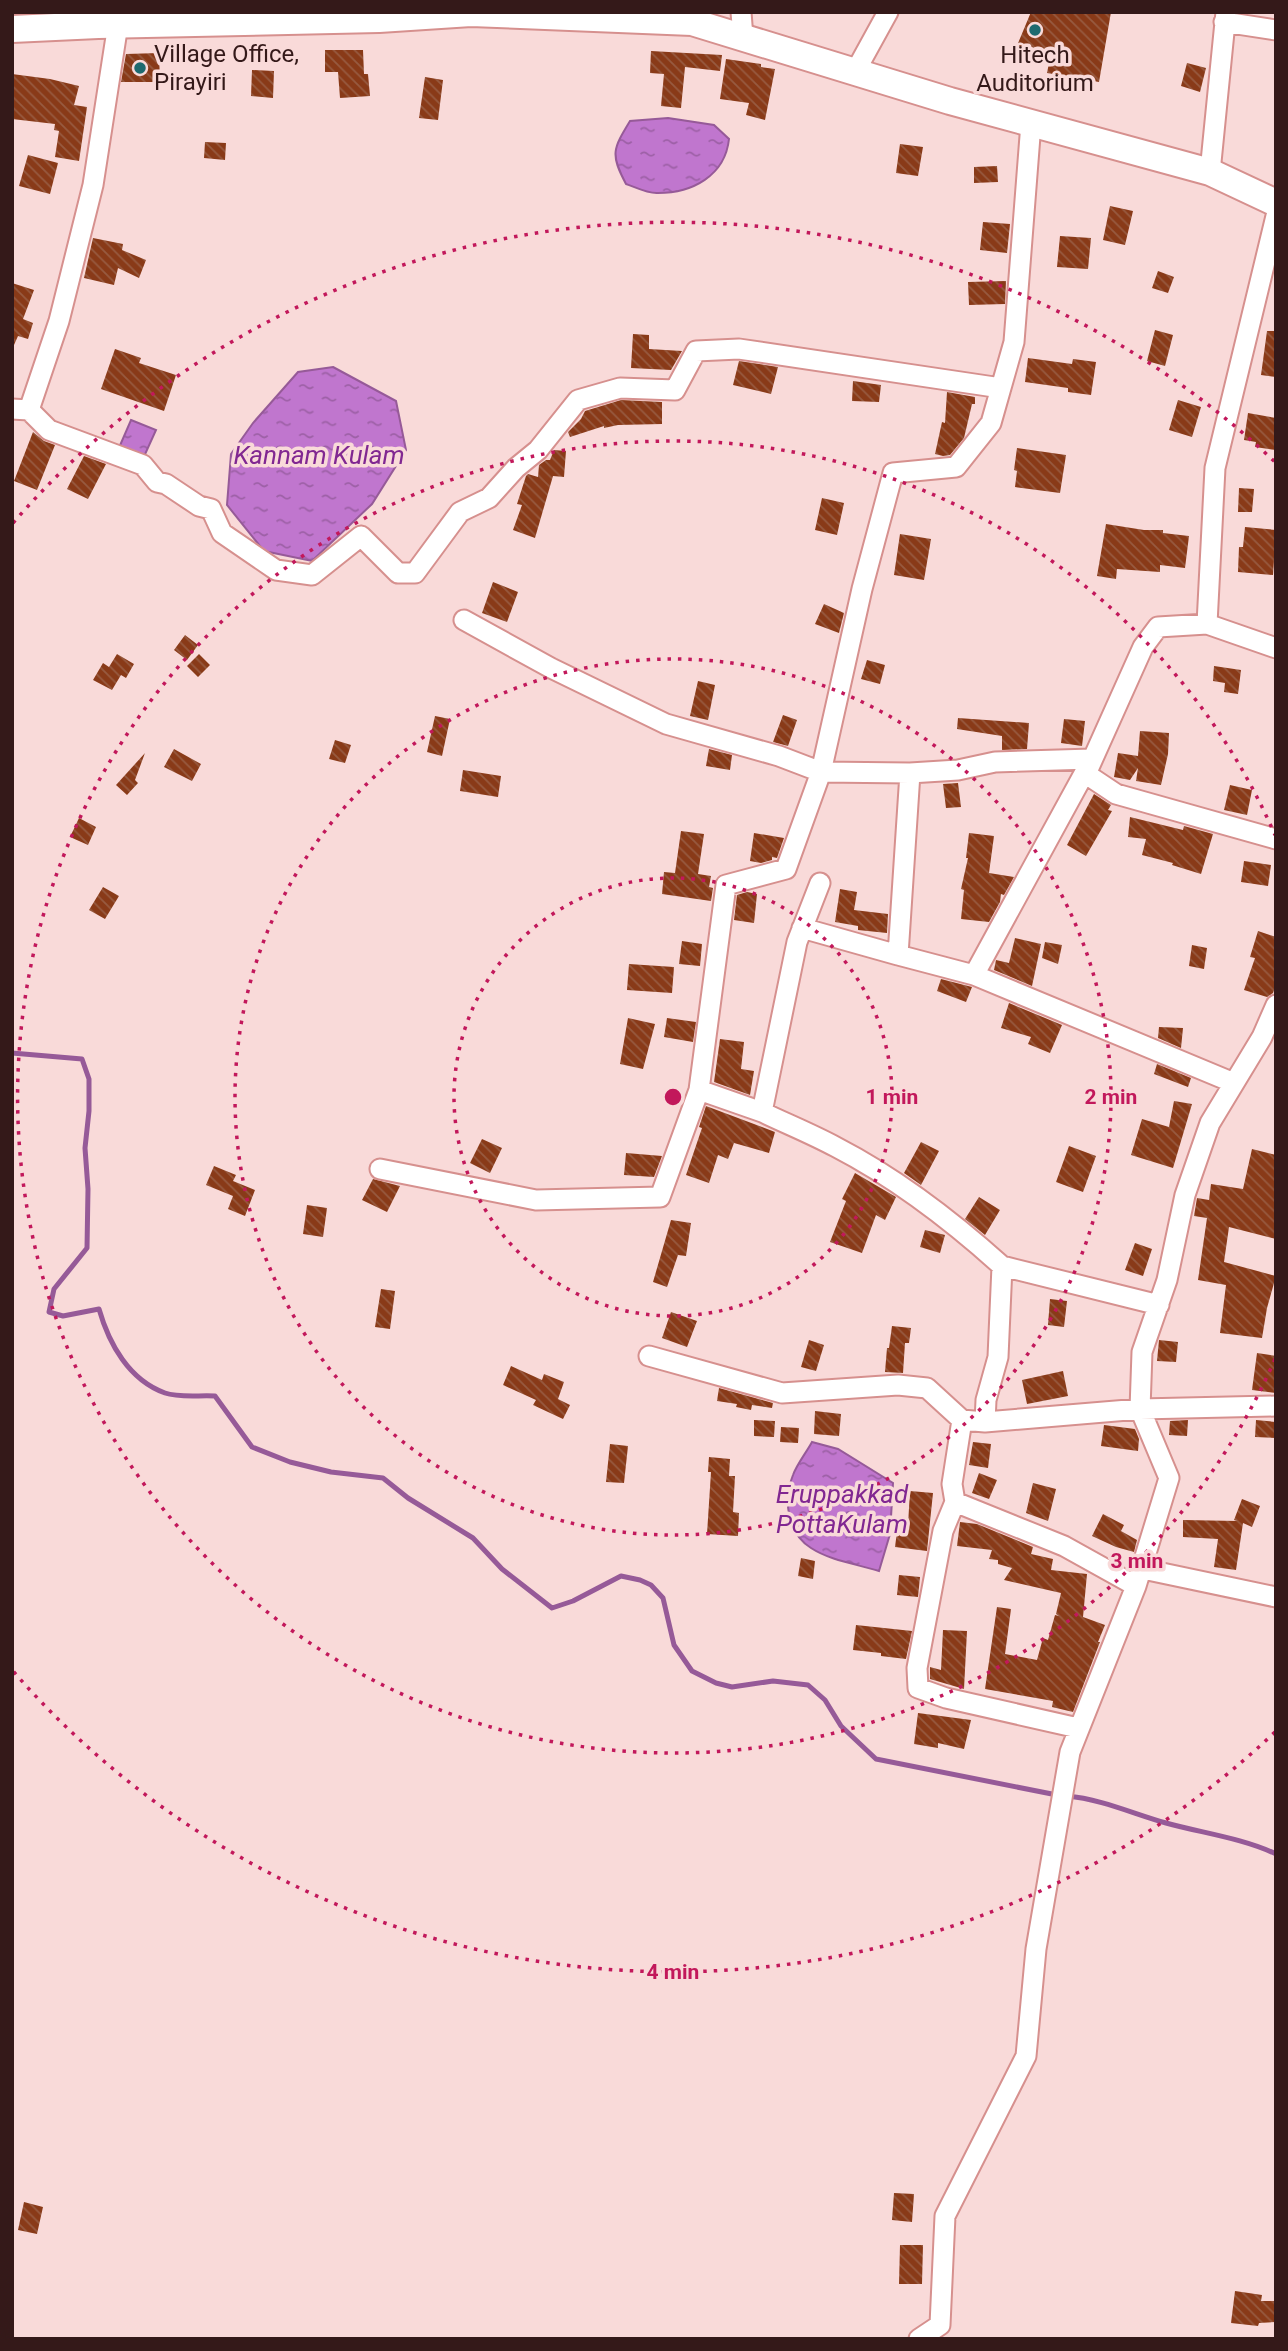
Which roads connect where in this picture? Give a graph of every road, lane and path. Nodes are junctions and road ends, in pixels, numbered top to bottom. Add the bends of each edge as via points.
1 (888, 12) edge
2 (1225, 17) edge
3 (117, 18) edge
4 (742, 25) edge
5 (12, 29) edge
6 (1276, 30) edge
7 (855, 72) junction
8 (1031, 123) junction
9 (1210, 172) junction
10 (1276, 203) edge
11 (1276, 216) edge
12 (1001, 388) junction
13 (20, 409) edge
14 (464, 620) dead end
15 (1207, 624) junction
16 (1276, 648) edge
17 (1092, 759) junction
18 (821, 772) junction
19 (910, 773) junction
20 (1276, 839) edge
21 (820, 883) dead end
22 (802, 928) junction
23 (898, 955) junction
24 (974, 975) junction
25 (1276, 1005) edge
26 (1234, 1083) junction
27 (699, 1090) junction
28 (762, 1112) junction
29 (380, 1169) dead end
30 (1002, 1266) junction
31 (1159, 1305) junction
32 (649, 1356) dead end
33 (1276, 1406) edge
34 (1140, 1409) junction
35 (962, 1420) junction
36 (985, 1422) junction
37 (955, 1502) junction
38 (1139, 1577) junction
39 (1276, 1597) edge
40 (1078, 1728) junction
41 (919, 2339) edge

1 - 7 street
2 - 6 street
2 - 9 street
3 - 4 main road via 379,19 471,13
3 - 5 main road
3 - 13 street via 93,185 59,321
4 - 7 main road
7 - 8 main road
8 - 9 main road
8 - 12 street via 1014,342
9 - 10 main road
11 - 15 street via 1215,468
12 - 13 street via 739,349 696,351 675,390 620,388 578,400 538,450 489,498 460,512 415,573 398,573 361,536 312,575 276,569 222,533 211,509 157,482 143,466 49,430
12 - 18 street via 991,423 956,467 893,473
14 - 18 street via 666,724
15 - 16 street
15 - 17 street via 1158,627 1143,647
17 - 19 street via 995,762
17 - 20 street via 1086,774 1116,794
17 - 24 street
18 - 19 street
18 - 27 street via 786,869 726,885
19 - 23 street
21 - 22 street
22 - 23 street
22 - 28 street
23 - 24 street
24 - 26 street
25 - 26 street
26 - 31 street via 1210,1123 1185,1195
27 - 28 street
27 - 29 street via 660,1197 537,1200
28 - 30 street via 837,1147 906,1190
30 - 31 street
30 - 36 street via 998,1357
31 - 34 street via 1142,1352
32 - 35 street via 782,1393 898,1385 927,1388
33 - 34 street
34 - 36 street
34 - 38 street via 1169,1478
35 - 36 street
35 - 37 street via 952,1484
37 - 38 street
37 - 40 street via 943,1531 917,1668 918,1688
38 - 39 street
38 - 40 street
40 - 41 street via 1036,1949 1026,2056 945,2216 940,2325

